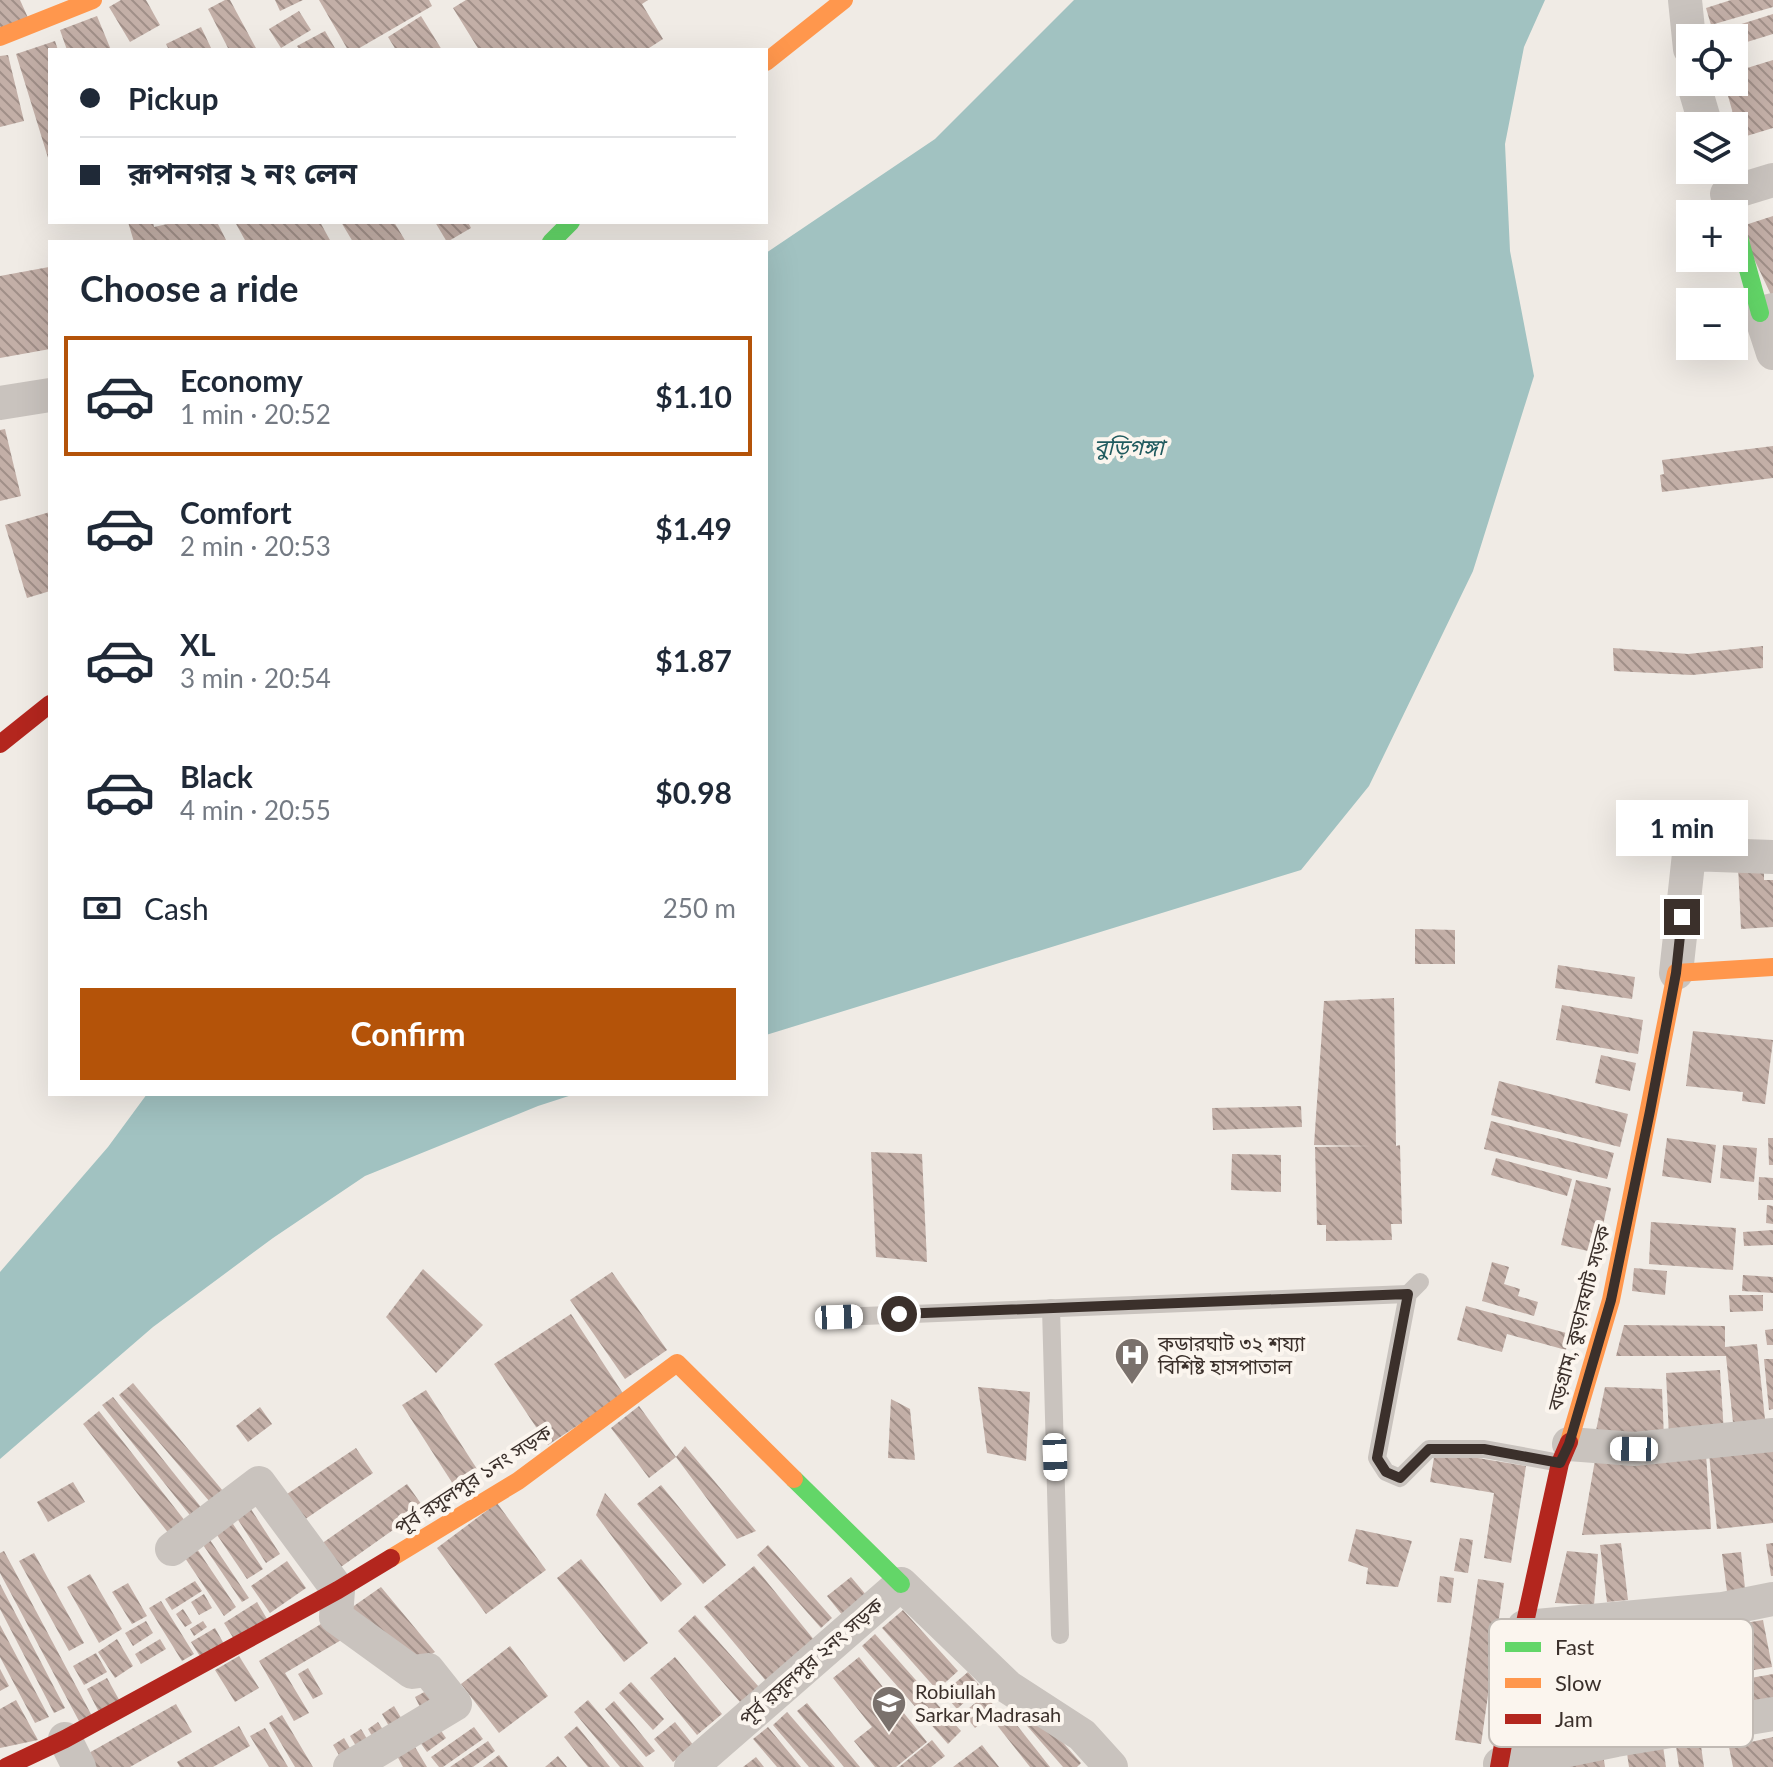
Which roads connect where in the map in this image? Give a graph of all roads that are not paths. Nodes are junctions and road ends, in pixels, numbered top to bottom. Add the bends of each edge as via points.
1 (93, 0) edge
2 (844, 0) edge
3 (1685, 0) edge
4 (1687, 24) edge
5 (0, 37) edge
6 (768, 60) edge
7 (1773, 180) edge
8 (1728, 199) edge
9 (569, 224) edge
10 (553, 240) edge
11 (1766, 312) edge
12 (1773, 353) edge
13 (48, 395) edge
14 (0, 403) edge
15 (48, 706) edge
16 (0, 744) edge
17 (1773, 857) edge
18 (1773, 967) edge
19 (1676, 973) junction
20 (1051, 1308) junction
21 (839, 1317) dead end
22 (1773, 1435) edge
23 (1564, 1453) junction
24 (172, 1549) dead end
25 (901, 1584) junction
26 (338, 1590) junction
27 (1773, 1599) edge
28 (1526, 1619) edge
29 (1612, 1619) edge
30 (1060, 1635) dead end
31 (1773, 1714) edge
32 (1753, 1717) edge
33 (1584, 1747) edge
34 (72, 1753) edge
35 (392, 1757) edge
36 (1499, 1766) edge
37 (6, 1767) edge
38 (350, 1767) edge
39 (691, 1767) edge
40 (1111, 1767) edge

1 - 5 main road
2 - 6 main road
3 - 4 street
7 - 8 street
8 - 11 main road
9 - 10 main road
11 - 12 street
13 - 14 street
15 - 16 main road
17 - 19 street via 1689,854
18 - 19 main road
19 - 23 main road, বড়গ্রাম, কুড়ারঘাট সড়ক via 1611,1300
20 - 21 lane
20 - 23 lane via 1414,1288 1377,1458 1386,1472 1400,1478 1429,1449
20 - 30 lane
22 - 23 street
23 - 28 main road, বড়গ্রাম, কুড়ারঘাট সড়ক
24 - 26 street via 259,1483
25 - 26 main road, পূর্ব রসুলপুর ১নং সড়ক via 677,1363 518,1481
25 - 39 street, পূর্ব রসুলপুর ২নং সড়ক
25 - 40 street, পূর্ব রসুলপুর ২নং সড়ক via 1008,1687 1082,1735
26 - 34 main road, পূর্ব রসুলপুর ১নং সড়ক
26 - 35 street via 336,1617 412,1672 428,1670 455,1704
27 - 29 street
31 - 32 street
33 - 36 street
34 - 37 main road, পূর্ব রসুলপুর ১নং সড়ক
35 - 38 street

